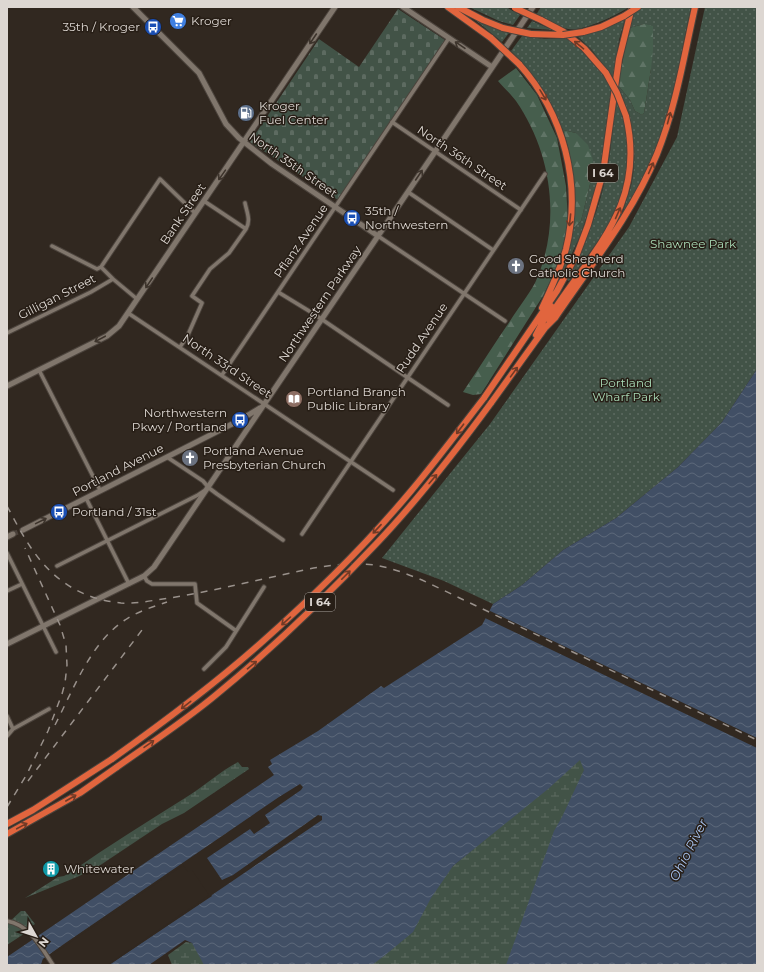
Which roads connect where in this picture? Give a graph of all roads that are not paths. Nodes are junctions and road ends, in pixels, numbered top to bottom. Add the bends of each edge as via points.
1 (133, 7) edge
2 (335, 7) edge
3 (403, 7) edge
4 (448, 7) edge
5 (458, 7) edge
6 (533, 7) edge
7 (633, 7) edge
8 (638, 7) edge
9 (695, 7) edge
10 (514, 8) edge
11 (449, 38) junction
12 (492, 67) junction
13 (392, 122) junction
14 (243, 143) junction
15 (435, 152) junction
16 (545, 174) dead end
17 (408, 192) junction
18 (204, 200) junction
19 (245, 204) dead end
20 (336, 207) junction
21 (521, 210) junction
22 (195, 214) junction
23 (246, 229) junction
24 (378, 236) junction
25 (52, 246) dead end
26 (493, 250) junction
27 (101, 267) junction
28 (113, 279) junction
29 (278, 292) junction
30 (464, 294) junction
31 (138, 299) junction
32 (128, 313) junction
33 (322, 320) junction
34 (505, 321) dead end
35 (534, 324) junction
36 (545, 328) junction
37 (7, 333) edge
38 (180, 347) junction
39 (524, 358) junction
40 (39, 370) junction
41 (222, 375) junction
42 (407, 378) junction
43 (7, 386) edge
44 (264, 405) junction
45 (448, 405) dead end
46 (167, 457) junction
47 (351, 462) junction
48 (209, 488) junction
49 (100, 490) junction
50 (393, 490) dead end
51 (86, 498) junction
52 (23, 530) tunnel mouth
53 (13, 534) tunnel mouth
54 (302, 534) dead end
55 (7, 537) edge
56 (283, 540) dead end
57 (108, 541) junction
58 (7, 553) edge
59 (57, 566) dead end
60 (144, 576) junction
61 (22, 584) junction
62 (129, 584) junction
63 (264, 587) dead end
64 (7, 591) edge
65 (43, 626) junction
66 (236, 630) junction
67 (7, 644) edge
68 (56, 652) dead end
69 (204, 669) dead end
70 (49, 709) dead end
71 (7, 716) edge
72 (13, 730) junction
73 (7, 736) edge
74 (7, 824) edge
75 (7, 834) edge
76 (7, 922) edge
77 (53, 965) edge

1 - 14 street, North 35th Street via 198,73 226,124
2 -> 14 street, Bank Street
3 - 11 street
4 -> 35 highway, bridge via 491,38 520,64 537,86 555,120 565,150 571,188 570,225 564,255
5 - 8 highway, bridge via 503,28 531,34 563,35 601,27
6 - 12 street, Northwestern Parkway
7 - 35 highway, I 64 via 619,59 606,158 594,210 569,270
7 - 39 highway via 622,54 604,180 592,224
36 -> 9 highway, I 64 via 555,318 625,216 648,175 667,126
36 -> 10 highway, bridge via 548,319 607,234 621,207 627,184 630,138 619,96 606,73 584,48 564,32
12 -> 11 street
11 - 13 street, Pflanz Avenue
12 - 15 street, Northwestern Parkway
13 - 15 street, North 36th Street
13 - 20 street, Pflanz Avenue
14 -> 18 street, Bank Street
14 - 20 street, North 35th Street
17 -> 15 street, Northwestern Parkway
15 - 21 street, North 36th Street
16 - 21 street, Rudd Avenue
17 - 24 street, Northwestern Parkway
17 - 26 street
18 - 22 street, Bank Street
18 - 23 street
19 - 23 street via 249,222
20 - 24 street, North 35th Street
20 - 29 street, Pflanz Avenue
21 - 26 street, Rudd Avenue
22 - 27 street, Gilligan Street via 160,179
22 -> 31 street, Bank Street
23 - 38 street via 229,253 210,269 192,296 202,303
24 - 30 street
24 - 33 street, Northwestern Parkway
25 - 27 street via 97,269
26 - 30 street, Rudd Avenue
27 - 28 street, Gilligan Street
28 - 31 street
28 - 37 street, Gilligan Street
29 - 33 street
29 - 41 street, Pflanz Avenue
30 - 34 street
30 - 42 street, Rudd Avenue
31 - 32 street, Bank Street
32 - 38 street, North 33rd Street
32 -> 40 street, Bank Street via 119,326 107,336
33 - 42 street
33 - 44 street, Northwestern Parkway
35 -> 74 highway, I 64, bridge via 484,398 411,491 316,592 263,642 175,714 112,759
36 - 39 highway, I 64
38 - 41 street, North 33rd Street
75 -> 39 highway, I 64, bridge via 80,793 217,694 264,654 317,605 386,533 461,443
40 - 43 street, Bank Street
40 - 49 street
41 - 44 street, North 33rd Street
42 - 45 street
42 - 47 street, Rudd Avenue
44 - 46 street, Portland Avenue via 250,415
44 - 47 street, North 33rd Street
44 - 48 street, Northwestern Parkway
46 - 48 street via 203,480
46 - 49 street, Portland Avenue
47 - 50 street, North 33rd Street
47 - 54 street, Rudd Avenue
48 - 56 street
48 - 57 street
48 - 60 street, Northwestern Parkway via 161,558
49 - 51 street, Portland Avenue
52 -> 51 street, Portland Avenue
51 - 57 street
53 - 55 street
57 - 59 street
57 - 62 street
58 - 61 street
60 - 62 street, Northwestern Parkway
60 - 66 street via 152,584 195,584 196,603
61 - 64 street
61 - 65 street
62 - 65 street, Northwestern Parkway
63 - 66 street
65 - 67 street, Northwestern Parkway
65 - 68 street
66 - 69 street via 226,647
70 - 72 street
71 - 72 street
72 - 73 street
76 - 77 street via 17,924 26,930

